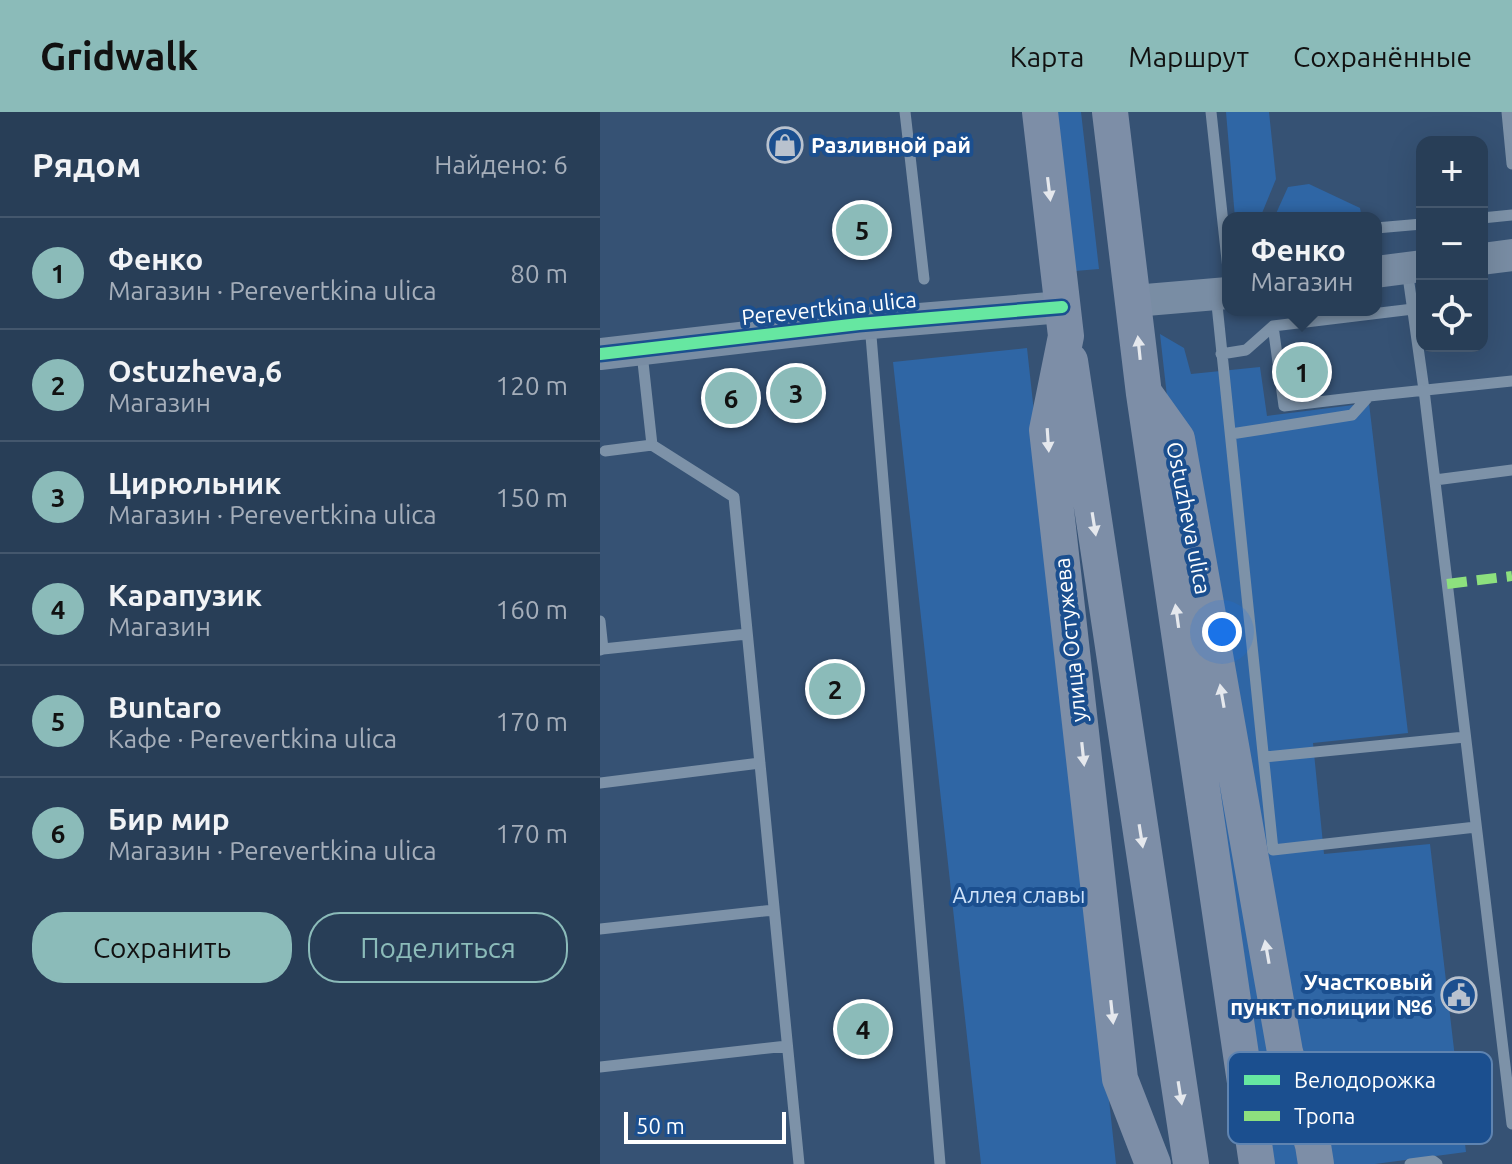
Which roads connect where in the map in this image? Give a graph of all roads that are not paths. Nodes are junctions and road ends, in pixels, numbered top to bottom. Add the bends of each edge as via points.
1 (905, 112) edge
2 (1040, 112) edge
3 (1110, 112) edge
4 (1211, 112) edge
5 (1507, 112) edge
6 (1512, 164) edge
7 (1512, 215) edge
8 (1488, 217) edge
9 (1416, 225) edge
10 (1382, 227) edge
11 (1512, 255) edge
12 (1488, 258) edge
13 (1222, 259) edge
14 (1392, 267) edge
15 (924, 279) dead end
16 (1222, 286) edge
17 (1134, 301) junction
18 (1413, 309) junction
19 (1382, 313) edge
20 (1223, 316) edge
21 (1355, 316) edge
22 (1064, 322) junction
23 (870, 323) junction
24 (1273, 326) junction
25 (641, 349) junction
26 (600, 354) edge
27 (1221, 354) junction
28 (1512, 381) edge
29 (1424, 390) junction
30 (1144, 394) junction
31 (1369, 396) junction
32 (1231, 434) junction
33 (652, 445) junction
34 (605, 451) dead end
35 (1512, 470) edge
36 (1435, 480) junction
37 (600, 621) edge
38 (747, 634) junction
39 (601, 650) edge
40 (1465, 737) junction
41 (1265, 757) junction
42 (760, 763) junction
43 (600, 783) edge
44 (1476, 827) junction
45 (774, 910) junction
46 (600, 929) edge
47 (1512, 992) edge
48 (1496, 994) junction
49 (787, 1046) junction
50 (1241, 1052) edge
51 (1285, 1052) edge
52 (600, 1067) edge
53 (1510, 1081) edge
54 (1512, 1124) edge
55 (1254, 1144) edge
56 (1313, 1144) edge
57 (799, 1164) edge
58 (940, 1164) edge
59 (1153, 1164) edge
60 (1191, 1164) edge
61 (1257, 1164) edge
62 (1316, 1164) edge
63 (1410, 1164) edge
64 (1437, 1164) edge

1 - 15 lane
2 -> 22 main road, улица Остужева
3 - 17 main road
4 - 13 lane
5 - 6 lane
7 - 8 lane
9 - 10 lane
11 - 12 street
14 - 18 lane
16 - 17 street
30 -> 17 main road
18 - 19 lane
18 - 29 lane
20 - 27 lane
21 - 24 lane
22 - 23 street, Perevertkina ulica
22 -> 59 main road, улица Остужева via 1047,430 1120,1079
22 -> 60 main road
23 - 25 street, Perevertkina ulica
23 - 58 lane
24 - 27 lane via 1246,350
24 - 31 lane via 1284,406
25 - 26 street, Perevertkina ulica
25 - 33 lane
27 - 32 lane
28 - 29 lane
29 - 31 lane
29 - 36 lane
50 -> 30 main road
51 -> 30 main road, Ostuzheva ulica via 1177,439
31 - 32 lane via 1352,415
32 - 41 lane
33 - 34 lane
33 - 38 lane via 734,497
35 - 36 lane
36 - 40 lane
37 - 39 lane
38 - 39 lane
38 - 42 lane
40 - 41 lane
40 - 44 lane
41 - 44 lane via 1273,850
42 - 43 lane
42 - 45 lane
44 - 48 lane
45 - 46 lane
45 - 49 lane
47 - 48 lane
48 - 53 lane
49 - 52 lane
49 - 57 lane
53 - 54 lane
61 -> 55 main road
62 -> 56 main road, Ostuzheva ulica
63 - 64 lane

